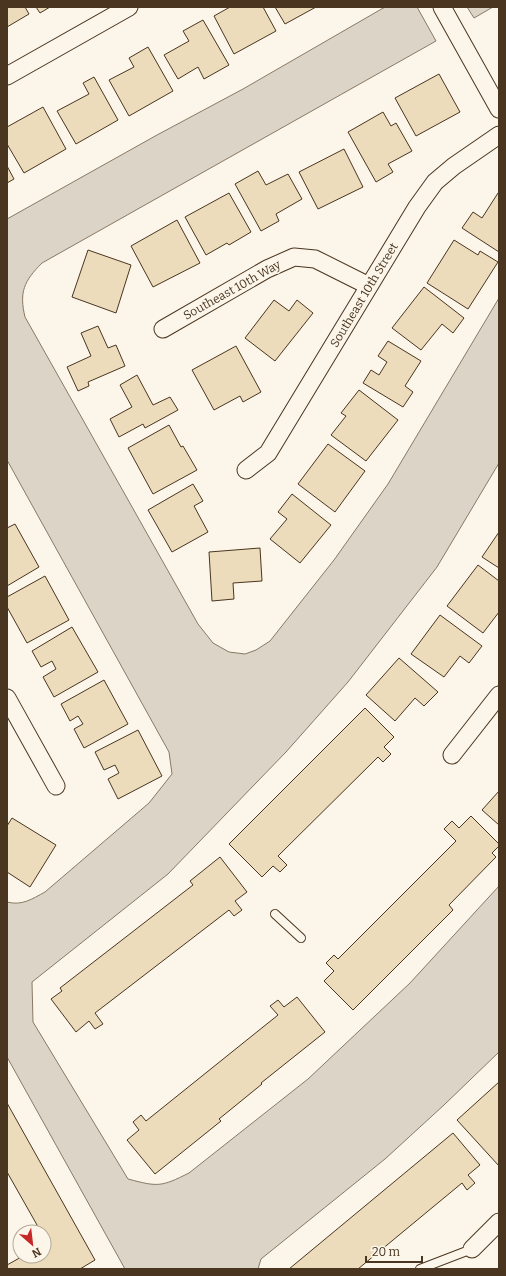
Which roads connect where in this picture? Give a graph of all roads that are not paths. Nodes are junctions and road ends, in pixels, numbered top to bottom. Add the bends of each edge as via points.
1 (129, 7) edge
2 (442, 7) edge
3 (7, 76) edge
4 (499, 109) edge
5 (499, 135) edge
6 (369, 286) junction
7 (163, 329) dead end
8 (246, 470) dead end
9 (499, 694) edge
10 (7, 698) edge
11 (452, 755) dead end
12 (56, 786) dead end
13 (275, 914) dead end
14 (301, 938) dead end
15 (499, 1222) edge
16 (472, 1249) joint
17 (420, 1269) edge

1 - 3 street
2 - 4 street
5 - 6 street, Southeast 10th Street via 435,182
6 - 7 street, Southeast 10th Way via 315,259 294,257 267,269
6 - 8 street, Southeast 10th Street via 268,453
9 - 11 street
10 - 12 street
13 - 14 lane
15 - 16 street
16 - 17 lane

